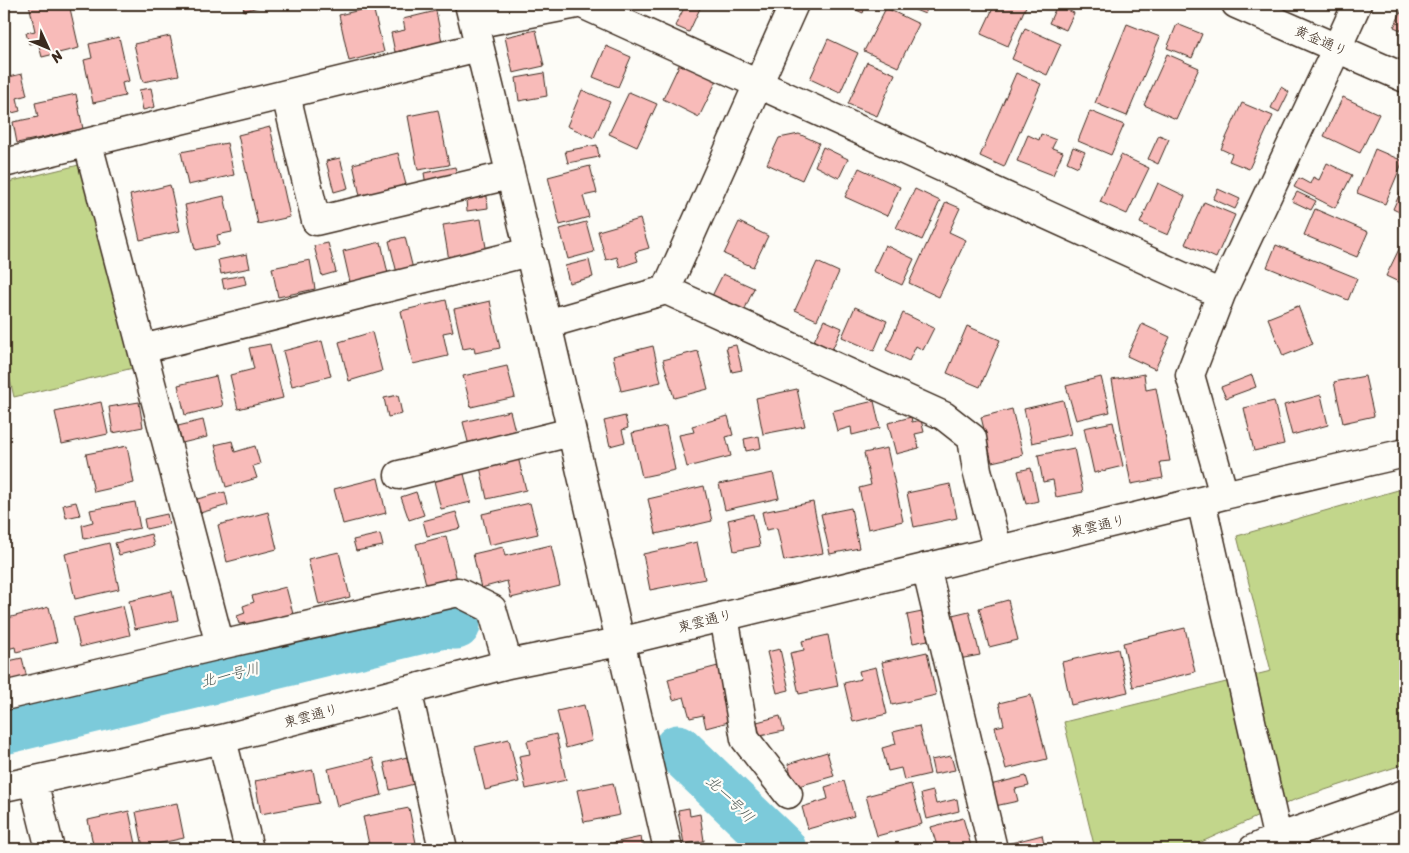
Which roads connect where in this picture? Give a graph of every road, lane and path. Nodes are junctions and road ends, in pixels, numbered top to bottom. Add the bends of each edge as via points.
1 (577, 4) edge
2 (582, 4) edge
3 (794, 4) edge
4 (1236, 4) edge
5 (1357, 4) edge
6 (474, 25) edge
7 (1338, 48) junction
8 (1405, 78) edge
9 (758, 84) junction
10 (286, 95) junction
11 (88, 144) junction
12 (4, 163) edge
13 (510, 176) junction
14 (529, 252) junction
15 (666, 290) junction
16 (1221, 294) junction
17 (547, 324) junction
18 (142, 349) junction
19 (571, 432) junction
20 (1405, 453) edge
21 (399, 475) dead end
22 (1213, 498) junction
23 (998, 550) junction
24 (926, 567) junction
25 (724, 616) junction
26 (619, 642) junction
27 (220, 645) junction
28 (508, 664) junction
29 (407, 690) junction
30 (4, 696) edge
31 (222, 739) junction
32 (34, 781) junction
33 (4, 787) edge
34 (788, 794) dead end
35 (1405, 794) edge
36 (1270, 846) edge
37 (50, 849) edge
38 (249, 849) edge
39 (442, 849) edge
40 (668, 849) edge
41 (994, 849) edge

1 - 6 street
2 - 9 street
3 - 9 street
4 - 7 street, 黄金通り
5 - 7 street
6 - 10 street
6 - 13 street
7 - 8 street, 黄金通り
7 - 16 street
9 - 15 street
9 - 16 street
10 - 11 street
10 - 13 street via 316,221
11 - 12 street
11 - 18 street
13 - 14 street
14 - 17 street
14 - 18 street
15 - 17 street
15 - 23 street via 944,416 972,438
16 - 22 street via 1190,375
17 - 19 street
18 - 27 street
19 - 21 street
19 - 26 street
20 - 22 street, 東雲通り
22 - 23 street, 東雲通り
22 - 36 street via 1221,585
23 - 24 street, 東雲通り
24 - 25 street, 東雲通り
24 - 41 street
25 - 26 street, 東雲通り
25 - 34 street via 745,739
26 - 28 street, 東雲通り
26 - 40 street
27 - 28 street via 458,592 492,609
27 - 30 street
28 - 29 street, 東雲通り
29 - 31 street, 東雲通り
29 - 39 street
31 - 32 street, 東雲通り
31 - 38 street
32 - 33 street, 東雲通り
32 - 37 street
35 - 36 street

